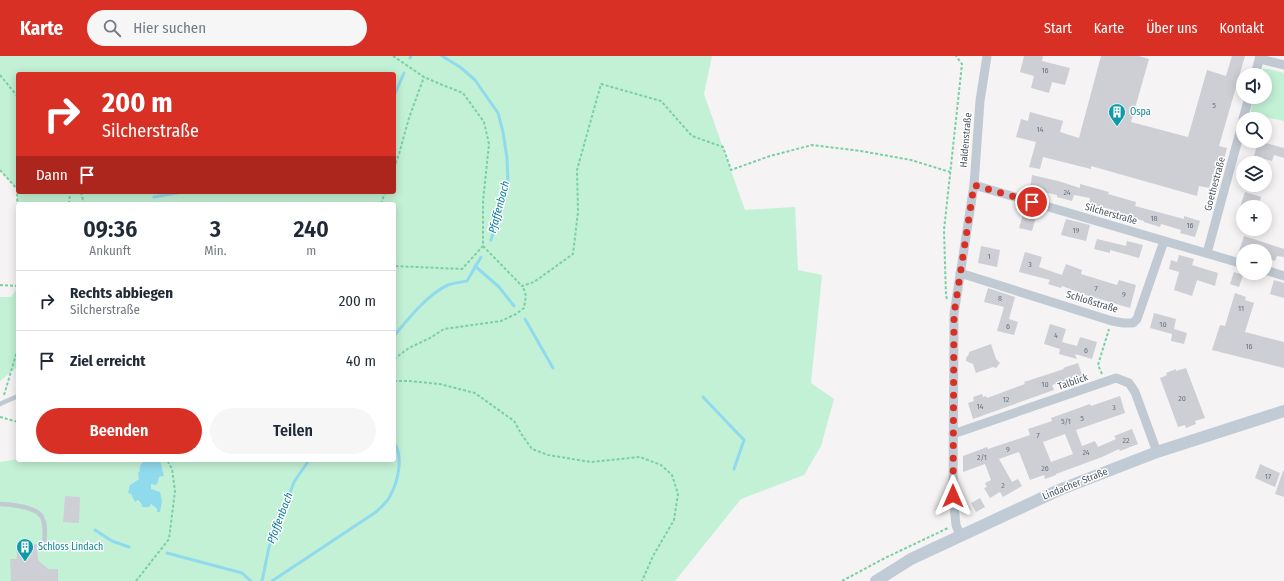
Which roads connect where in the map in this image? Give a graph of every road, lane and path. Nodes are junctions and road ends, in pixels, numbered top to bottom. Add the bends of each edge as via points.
1 (393, 56) edge
2 (956, 56) edge
3 (987, 56) edge
4 (1260, 57) edge
5 (1284, 65) edge
6 (1257, 68) edge
7 (0, 75) edge
8 (424, 77) junction
9 (16, 95) edge
10 (1236, 146) edge
11 (396, 162) edge
12 (0, 170) edge
13 (950, 172) junction
14 (974, 185) junction
15 (16, 188) edge
16 (1164, 241) junction
17 (483, 246) junction
18 (1207, 254) junction
19 (1236, 262) edge
20 (396, 266) edge
21 (1272, 272) edge
22 (960, 273) junction
23 (1284, 276) edge
24 (0, 285) edge
25 (16, 286) edge
26 (522, 286) junction
27 (954, 314) junction
28 (1112, 320) junction
29 (16, 354) edge
30 (396, 357) edge
31 (396, 381) edge
32 (1106, 382) junction
33 (16, 397) edge
34 (2, 398) dead end
35 (0, 404) edge
36 (1284, 410) edge
37 (0, 417) edge
38 (16, 421) edge
39 (953, 434) junction
40 (1157, 452) junction
41 (168, 462) edge
42 (0, 504) edge
43 (958, 530) junction
44 (44, 549) dead end
45 (136, 581) edge
46 (642, 581) edge
47 (842, 581) edge
48 (876, 581) edge

1 - 8 path
2 - 13 path via 962,64
3 - 14 street, Haldenstraße via 980,101
4 - 5 street
4 - 6 street
7 - 9 path
8 - 11 path
8 - 17 path via 463,92 484,122 489,144 483,201
10 - 18 street, Goethestraße
12 - 15 path
13 - 26 path via 911,160 812,144 731,170 723,147 692,136 661,101 601,84 577,170 578,212 573,254 534,282
13 - 27 path via 944,230 946,296
14 - 16 street, Silcherstraße
14 - 22 street, Haldenstraße
16 - 18 street, Silcherstraße
16 - 28 street, Schloßstraße via 1137,319 1133,323
17 - 20 path via 462,269
17 - 26 path
18 - 19 street, Silcherstraße
21 - 23 street
22 - 27 street, Haldenstraße
22 - 28 street, Schloßstraße
24 - 25 path
26 - 30 path via 526,296 524,308 516,314 501,321 444,329
27 - 39 street, Haldenstraße
28 - 32 path via 1098,364
29 - 34 path
31 - 46 path via 440,384 475,393 514,421 532,449 548,455 591,462 640,457 661,465 672,475 678,494 674,520
32 - 39 street, Talblick
32 - 40 street, Talblick via 1116,378 1129,383 1135,392
33 - 35 lane
36 - 40 street, Lindacher Straße
37 - 38 path
39 - 43 street, Haldenstraße via 953,496
40 - 43 street, Lindacher Straße
41 - 45 path via 172,469 175,491 169,539
42 - 44 lane via 23,507 42,516 45,530
43 - 47 path via 940,531
43 - 48 street, Lindacher Straße

